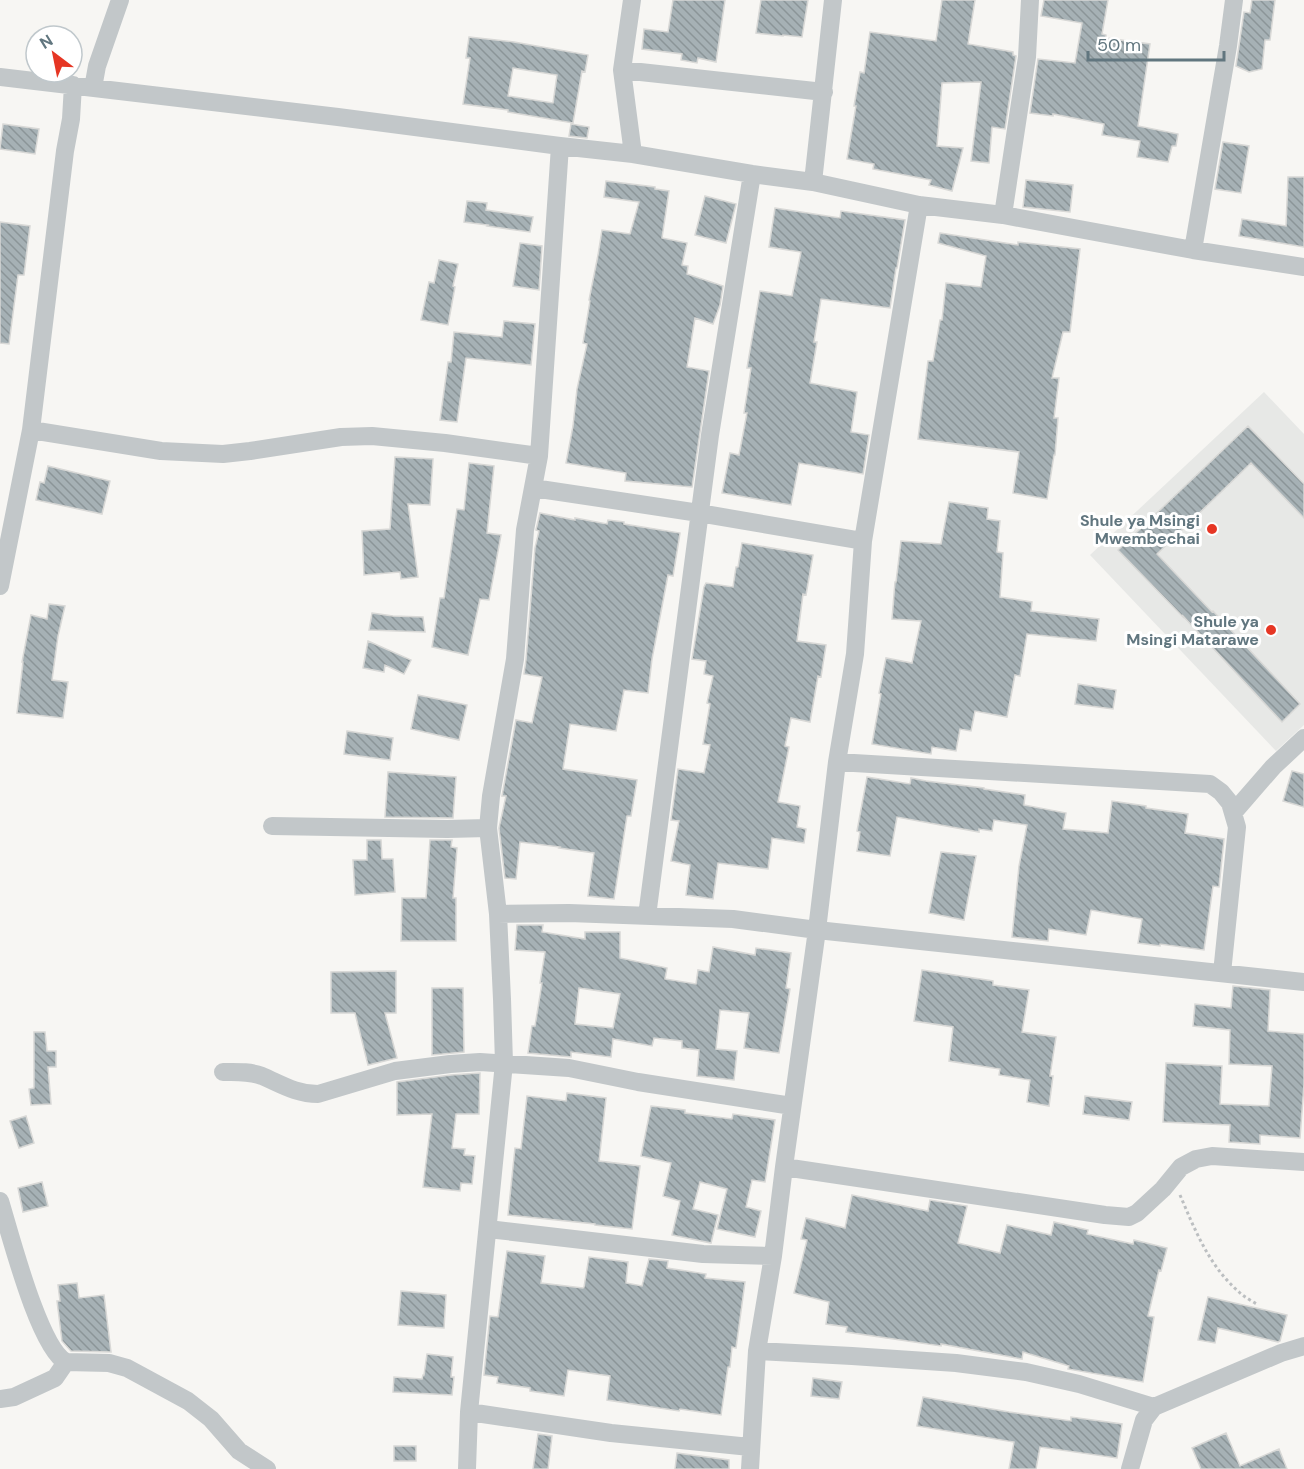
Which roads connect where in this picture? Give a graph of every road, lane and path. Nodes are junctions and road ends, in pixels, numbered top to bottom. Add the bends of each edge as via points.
1 (120, 0) edge
2 (632, 0) edge
3 (833, 0) edge
4 (1030, 0) edge
5 (1234, 0) edge
6 (622, 70) junction
7 (0, 77) edge
8 (73, 85) junction
9 (93, 88) junction
10 (824, 92) junction
11 (561, 146) junction
12 (633, 154) junction
13 (752, 174) junction
14 (813, 182) junction
15 (919, 205) junction
16 (1003, 215) junction
17 (1193, 250) junction
18 (1304, 267) edge
19 (31, 430) junction
20 (539, 456) junction
21 (533, 488) junction
22 (699, 513) junction
23 (863, 541) junction
24 (0, 586) edge
25 (1304, 738) edge
26 (837, 762) junction
27 (1233, 813) junction
28 (272, 826) dead end
29 (488, 828) junction
30 (498, 914) junction
31 (647, 916) junction
32 (817, 930) junction
33 (1222, 973) junction
34 (1304, 982) edge
35 (504, 1063) junction
36 (223, 1072) dead end
37 (792, 1106) junction
38 (1304, 1162) edge
39 (784, 1167) junction
40 (1172, 1177) junction
41 (0, 1201) edge
42 (488, 1229) junction
43 (773, 1256) junction
44 (1258, 1305) dead end
45 (1304, 1346) edge
46 (758, 1352) junction
47 (66, 1362) junction
48 (0, 1399) edge
49 (1154, 1407) junction
50 (469, 1412) junction
51 (750, 1448) junction
52 (267, 1469) edge
53 (467, 1469) edge
54 (750, 1469) edge
55 (1130, 1469) edge

1 - 9 street
2 - 6 street
3 - 10 street
4 - 16 street via 1027,57
5 - 17 street
6 - 10 street
6 - 12 street
7 - 8 street
8 - 9 street
8 - 19 street
9 - 11 street
10 - 14 street
11 - 12 street
11 - 20 street
12 - 13 street
13 - 14 street
13 - 22 street
14 - 15 street
15 - 16 street
15 - 23 street
16 - 17 street
17 - 18 street
19 - 20 street via 161,451 223,454 372,436
19 - 24 street
20 - 21 street
21 - 22 street
21 - 29 street via 525,530 515,659
22 - 23 street
22 - 31 street
23 - 26 street via 855,654
25 - 27 street
26 - 27 street via 1210,784 1230,803
26 - 32 street
27 - 33 street via 1237,826
28 - 29 street
29 - 30 street
30 - 31 street
30 - 35 street
31 - 32 street via 733,919
32 - 33 street
32 - 37 street
33 - 34 street
35 - 36 street via 395,1071 318,1094 291,1090 260,1075
35 - 37 street via 568,1068
35 - 42 street
37 - 39 street
38 - 40 street via 1212,1156 1189,1162
39 - 40 street via 1129,1217
39 - 43 street
40 - 44 path via 1205,1251 1225,1279
41 - 47 street via 34,1311 47,1340
42 - 43 street via 703,1254
42 - 50 street
43 - 46 street
45 - 49 street
46 - 49 street via 956,1363 1026,1372
46 - 51 street
47 - 48 street via 55,1378 14,1397
47 - 52 street via 103,1362 127,1368 188,1401 211,1419 239,1451
49 - 55 street via 1144,1420
50 - 51 street
50 - 53 street
51 - 54 street

